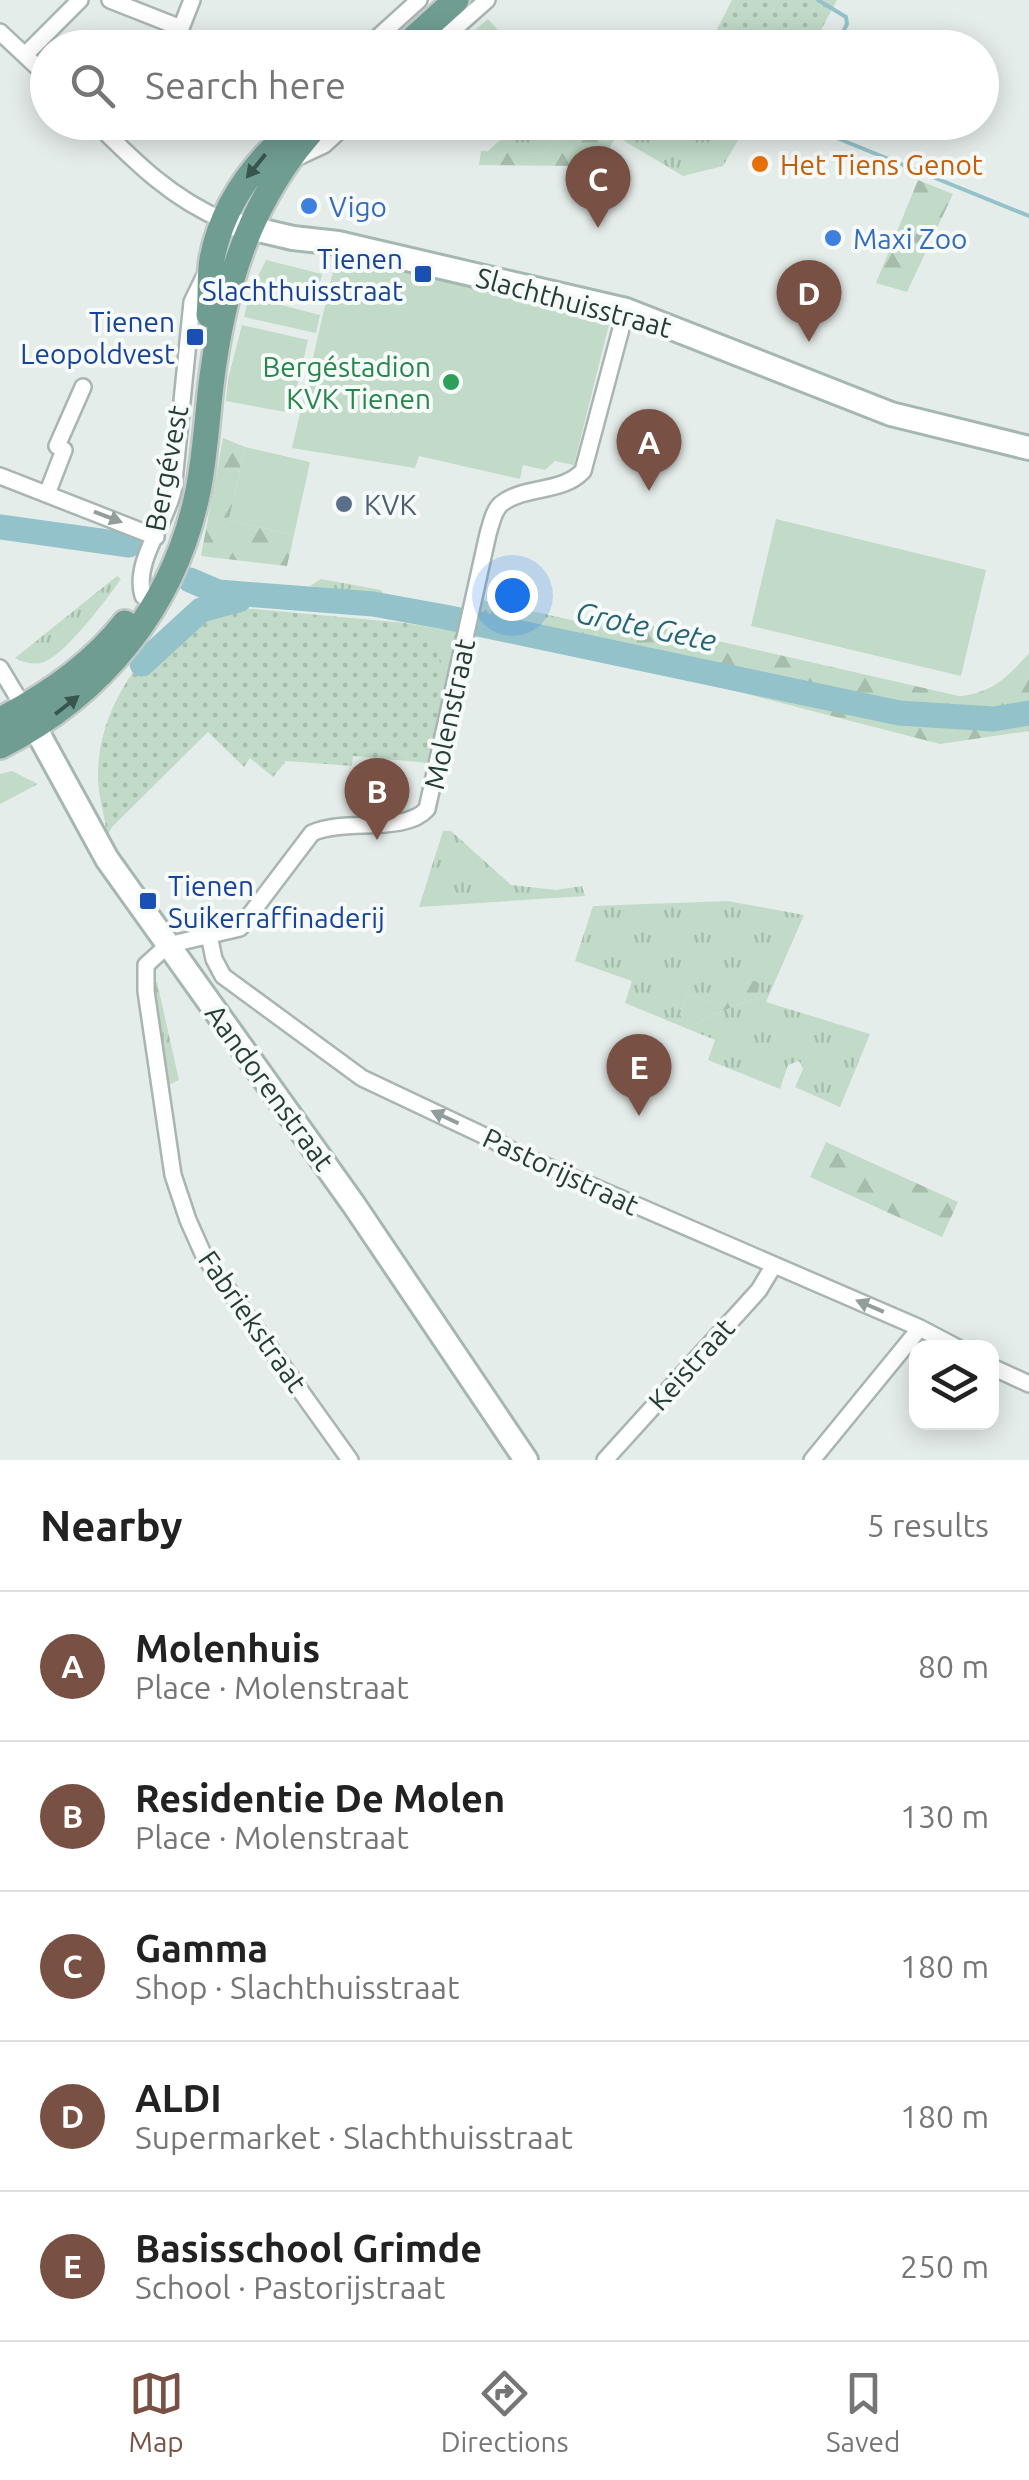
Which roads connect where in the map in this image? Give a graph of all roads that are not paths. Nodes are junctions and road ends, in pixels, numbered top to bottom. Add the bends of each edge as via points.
1 (80, 0) edge
2 (110, 0) edge
3 (192, 0) edge
4 (419, 0) edge
5 (444, 0) edge
6 (456, 0) edge
7 (486, 0) edge
8 (50, 30) edge
9 (386, 30) edge
10 (410, 30) edge
11 (422, 30) edge
12 (453, 30) edge
13 (0, 32) edge
14 (30, 50) edge
15 (25, 55) junction
16 (30, 60) edge
17 (114, 140) edge
18 (283, 140) edge
19 (306, 140) edge
20 (329, 140) edge
21 (290, 160) junction
22 (236, 225) junction
23 (212, 263) junction
24 (626, 310) junction
25 (84, 387) dead end
26 (1029, 448) edge
27 (0, 476) edge
28 (47, 494) junction
29 (156, 538) junction
30 (143, 596) junction
31 (0, 668) edge
32 (30, 718) junction
33 (0, 720) edge
34 (0, 746) edge
35 (209, 935) junction
36 (168, 946) junction
37 (774, 1265) junction
38 (920, 1328) junction
39 (943, 1340) edge
40 (999, 1370) edge
41 (1029, 1384) edge
42 (350, 1460) edge
43 (526, 1460) edge
44 (605, 1460) edge
45 (812, 1460) edge

1 - 8 street
2 - 3 street via 181,28
4 - 9 street
5 - 10 main road
6 - 11 main road
7 - 12 street
13 - 15 street
14 - 15 street
15 - 16 street
17 - 22 street via 165,189
18 -> 22 main road via 239,190
19 - 21 main road
20 - 21 street
21 - 22 main road
22 - 23 main road, Bergévest
22 - 24 main road, Slachthuisstraat
32 -> 22 main road, Bergévest via 78,697 112,665 157,605 174,569 198,493
23 - 29 street, Bergévest via 192,302 174,479
23 - 30 main road, Bergévest via 188,487 173,541
24 - 26 main road, Slachthuisstraat via 891,414
24 - 35 street, Molenstraat via 582,470 573,482 502,504 488,534 427,809 407,821 312,833 240,928
25 - 28 street via 57,446 64,450
27 - 28 street
28 -> 29 street
29 - 30 street, Bergévest via 140,576
30 - 32 main road, Bergévest via 108,644
31 - 32 street
32 - 33 main road
32 - 34 main road
32 - 36 main road, Aandorenstraat via 95,840
35 - 36 street, Molenstraat
37 -> 35 street, Pastorijstraat via 520,1156 362,1078 224,976
36 - 42 street, Fabriekstraat via 146,965 146,991 173,1174 188,1220 204,1256
36 - 43 main road, Aandorenstraat
38 -> 37 street, Pastorijstraat
37 - 44 street, Keistraat
38 - 39 street, Pastorijstraat
38 - 45 street
40 - 41 street

